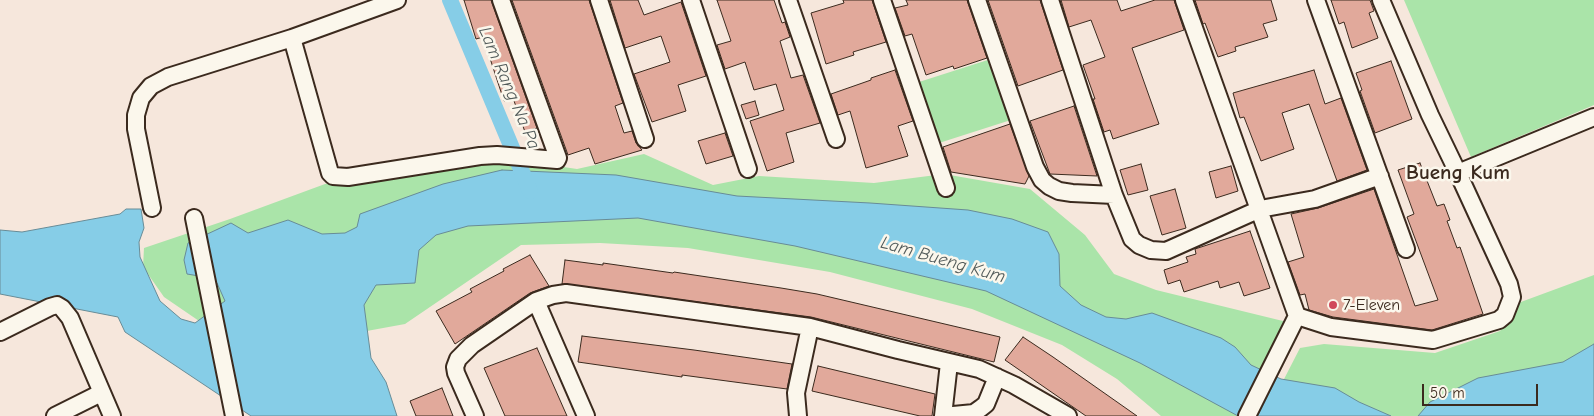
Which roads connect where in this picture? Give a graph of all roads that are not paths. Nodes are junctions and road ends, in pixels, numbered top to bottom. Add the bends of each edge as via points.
1 (397, 0) edge
2 (502, 0) edge
3 (599, 0) edge
4 (692, 0) edge
5 (788, 0) edge
6 (882, 0) edge
7 (977, 0) edge
8 (1050, 0) edge
9 (1184, 0) edge
10 (1316, 0) edge
11 (1381, 0) edge
12 (292, 38) junction
13 (1594, 117) edge
14 (645, 139) dead end
15 (836, 139) dead end
16 (748, 168) dead end
17 (1458, 174) junction
18 (1380, 176) junction
19 (946, 188) dead end
20 (1114, 195) junction
21 (152, 208) dead end
22 (1260, 209) junction
23 (195, 222) dead end
24 (1406, 249) dead end
25 (536, 301) junction
26 (1297, 316) junction
27 (810, 326) junction
28 (0, 332) edge
29 (949, 363) junction
30 (996, 377) junction
31 (101, 392) junction
32 (234, 413) edge
33 (55, 416) edge
34 (112, 416) edge
35 (475, 416) edge
36 (586, 416) edge
37 (798, 416) edge
38 (943, 416) edge
39 (1068, 416) edge
40 (1247, 416) edge

1 - 12 street
2 - 12 street via 558,158 555,161 480,156 348,177 333,176
3 - 14 street
4 - 16 street
5 - 15 street
6 - 19 street
7 - 20 street via 1042,180 1059,191 1072,194
8 - 20 street
9 - 22 street
10 - 18 street
11 - 17 street
12 - 21 street via 168,76 151,86 141,98 136,129
13 - 17 street
17 - 26 street via 1509,284 1512,297 1505,315 1499,320 1433,340 1331,327
18 - 22 street via 1315,199
18 - 24 street
20 - 22 street via 1132,239 1151,250 1166,251
22 - 26 street
23 - 32 street
25 - 27 street via 566,293
25 - 35 street via 472,345 456,362 456,373
25 - 36 street
26 - 40 street
27 - 29 street
27 - 37 street via 796,393
28 - 31 street via 59,306 70,318
29 - 30 street via 979,369
29 - 38 street
30 - 38 street via 986,404 981,408 974,413
30 - 39 street
31 - 33 street
31 - 34 street

